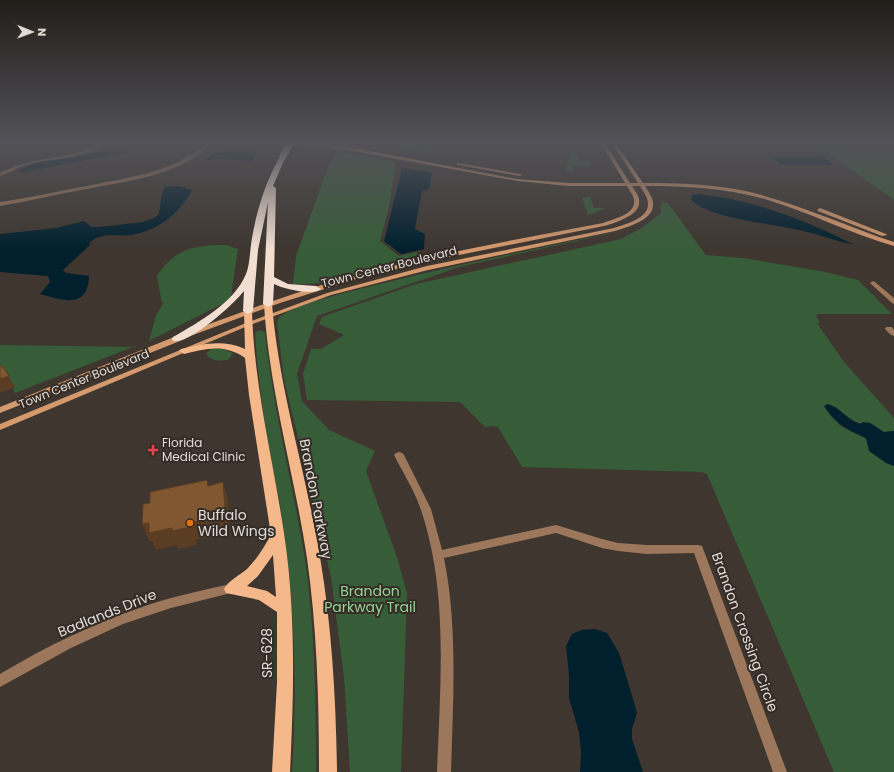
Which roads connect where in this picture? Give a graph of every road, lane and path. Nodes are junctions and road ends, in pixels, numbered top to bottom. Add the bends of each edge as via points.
1 (132, 178) edge
2 (272, 178) edge
3 (273, 178) edge
4 (507, 178) edge
5 (542, 178) edge
6 (624, 178) edge
7 (638, 178) edge
8 (627, 183) junction
9 (641, 183) junction
10 (10, 202) junction
11 (0, 204) edge
12 (12, 209) dead end
13 (894, 238) edge
14 (894, 244) edge
15 (250, 275) junction
16 (269, 278) junction
17 (873, 283) dead end
18 (316, 289) junction
19 (894, 302) edge
20 (268, 310) junction
21 (248, 311) junction
22 (248, 324) junction
23 (177, 339) junction
24 (184, 350) junction
25 (250, 357) junction
26 (0, 410) edge
27 (0, 427) edge
28 (399, 455) dead end
29 (278, 534) junction
30 (438, 554) junction
31 (231, 589) junction
32 (284, 609) junction
33 (0, 681) edge
34 (281, 772) edge
35 (328, 772) edge
36 (444, 772) edge
37 (780, 772) edge

1 - 10 street
2 - 15 highway via 258,219
3 - 16 highway
4 - 8 street via 566,185
5 - 8 street
6 - 8 street, Town Center Boulevard
7 - 9 street, Town Center Boulevard
8 - 9 street
8 - 18 street, Town Center Boulevard via 636,199 636,206 629,214 614,221 411,263
9 - 13 street via 702,182 764,193 808,205
9 - 14 street via 706,187 764,197
9 - 20 street, Town Center Boulevard via 650,198 650,210 625,226 377,280 294,306
10 - 11 street
10 - 12 street
15 - 21 highway
15 - 23 highway via 237,296 226,307 210,320
16 - 18 highway via 286,287
16 - 20 highway
17 - 19 street
18 - 20 street, Town Center Boulevard
20 - 21 street, Town Center Boulevard
20 - 22 street, Town Center Boulevard
20 - 35 main road, Brandon Parkway via 281,410 308,528 319,605 328,731
21 - 22 main road
21 - 23 street, Town Center Boulevard
22 - 24 street, Town Center Boulevard
22 - 25 main road
23 - 26 street, Town Center Boulevard
24 - 25 main road via 220,345 237,348
24 - 27 street, Town Center Boulevard
25 - 29 main road via 253,389
28 - 30 street via 426,509
29 - 31 main road via 256,570
29 - 32 main road, SR-628
30 - 36 street via 447,626
30 - 37 street, Brandon Crossing Circle via 556,529 619,548 698,549
31 - 32 main road via 262,595
31 - 33 street, Badlands Drive via 161,606 108,625 48,653
32 - 34 main road, SR-628

